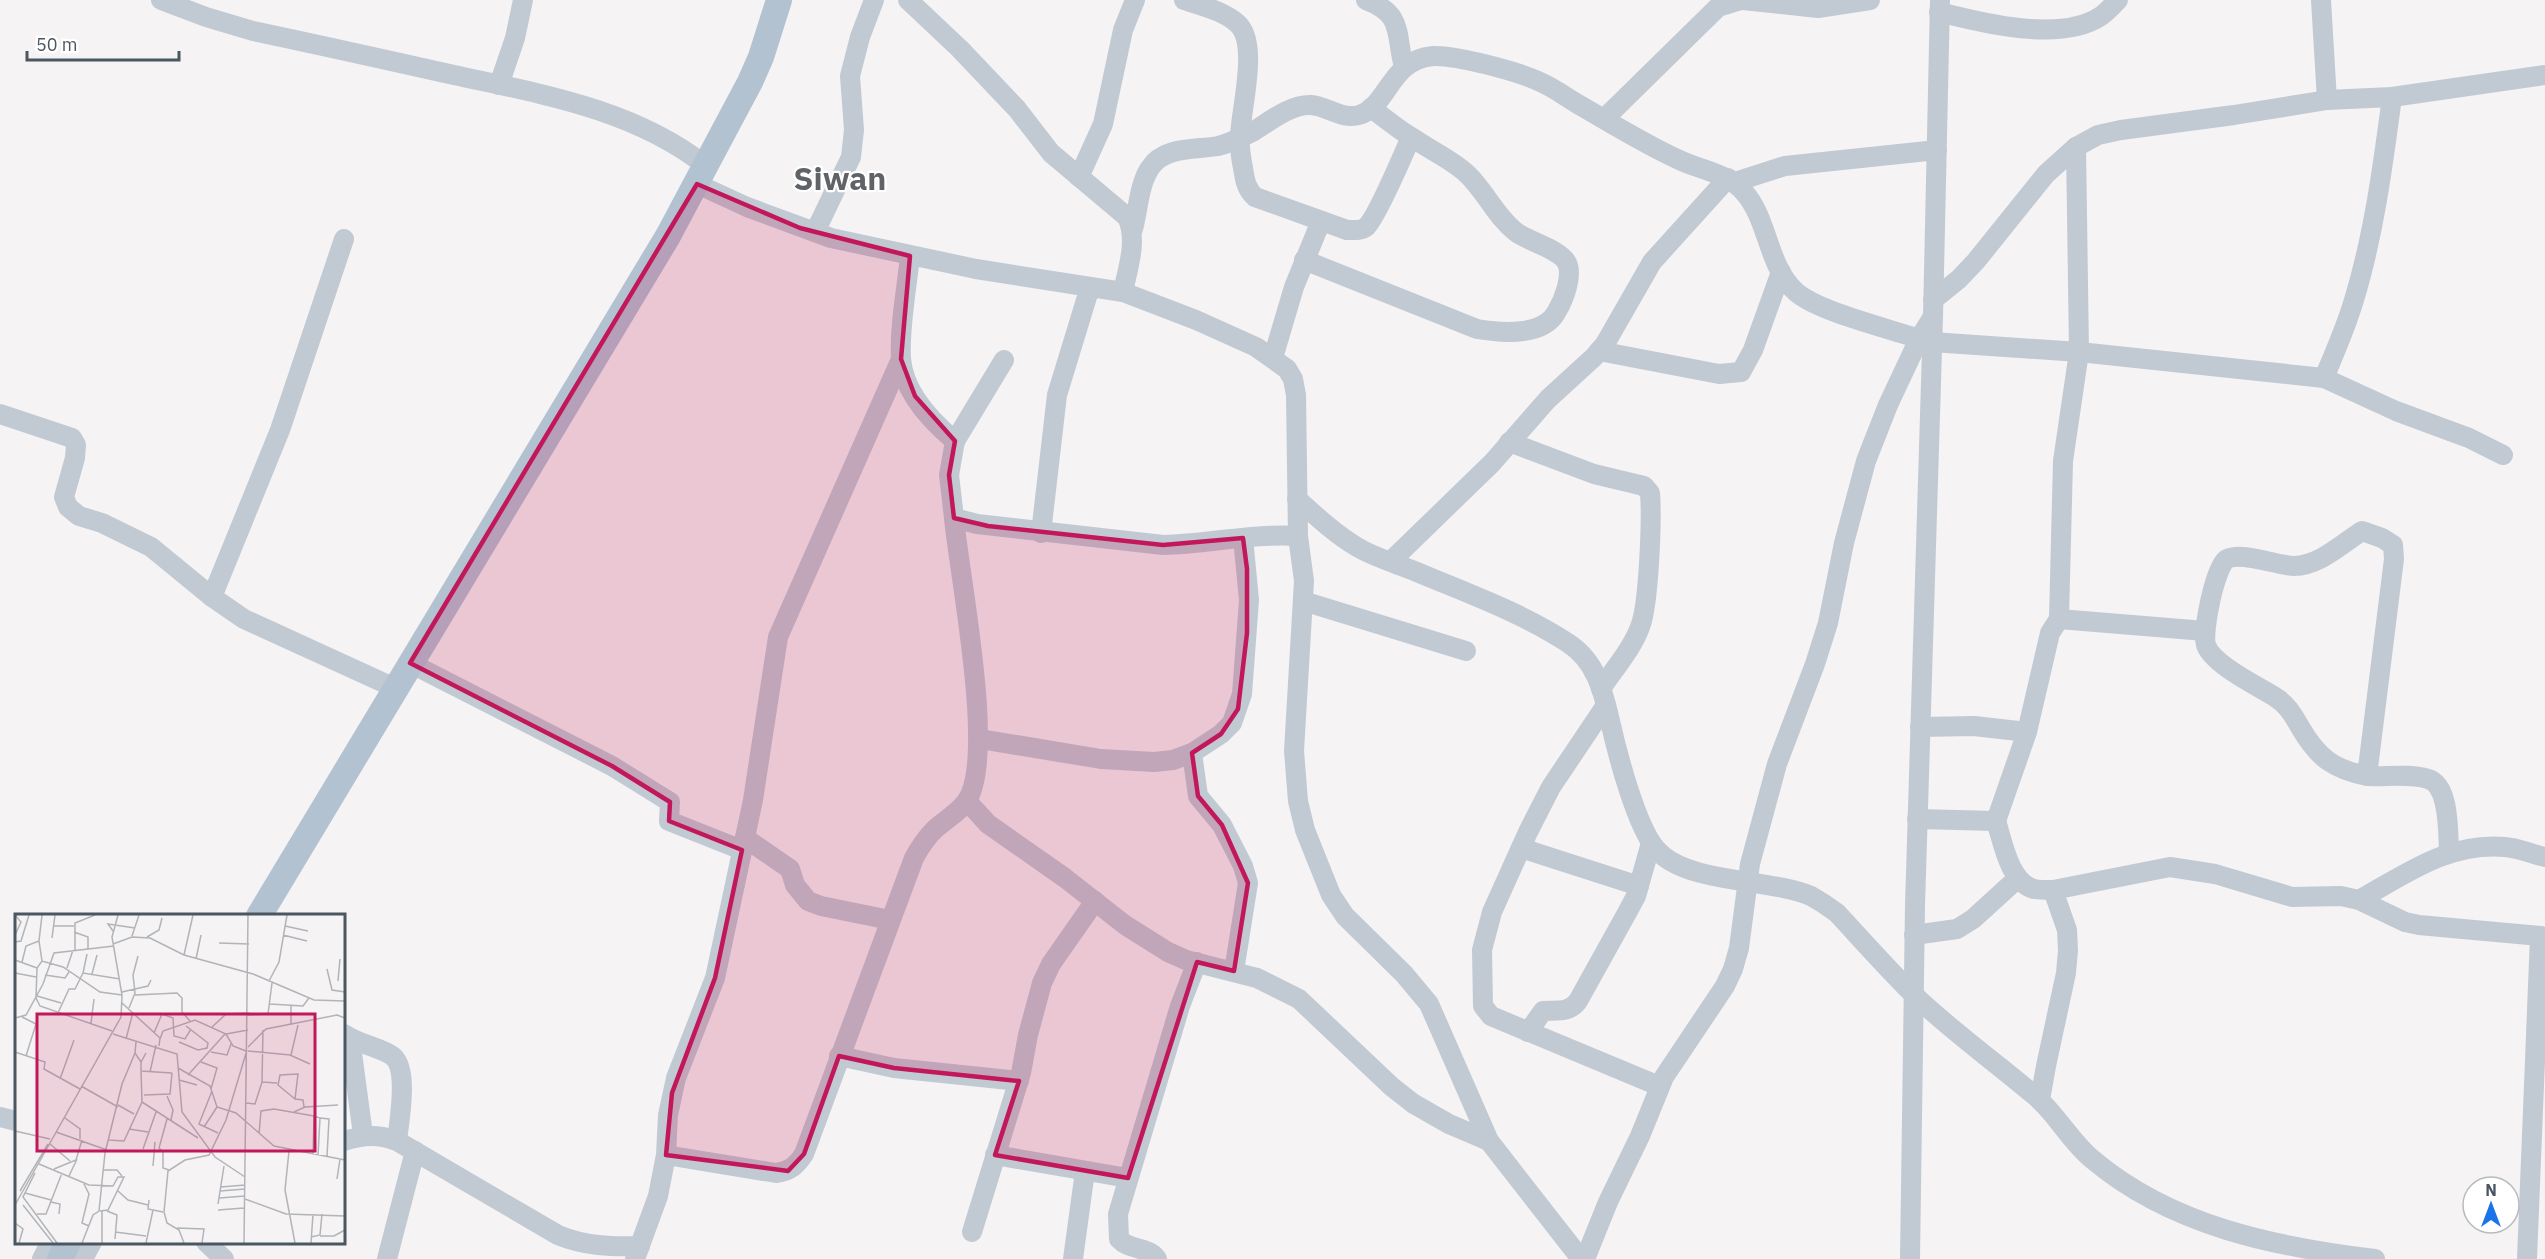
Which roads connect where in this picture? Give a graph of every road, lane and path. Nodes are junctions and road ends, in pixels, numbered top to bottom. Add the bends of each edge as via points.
1 (161, 0) edge
2 (523, 0) edge
3 (779, 0) edge
4 (874, 0) edge
5 (908, 0) edge
6 (1135, 0) edge
7 (1184, 0) edge
8 (1366, 0) edge
9 (1742, 0) edge
10 (1870, 0) edge
11 (2118, 0) edge
12 (2321, 0) edge
13 (186, 5) edge
14 (1939, 6) edge
15 (1404, 67) junction
16 (2545, 75) edge
17 (499, 85) junction
18 (2392, 97) junction
19 (2327, 100) junction
20 (1371, 108) junction
21 (1604, 119) junction
22 (1411, 137) junction
23 (1240, 139) junction
24 (2076, 147) junction
25 (1936, 150) junction
26 (701, 175) junction
27 (1078, 177) junction
28 (1731, 180) junction
29 (1321, 221) junction
30 (1133, 229) junction
31 (815, 232) junction
32 (344, 239) dead end
33 (910, 256) junction
34 (1304, 260) junction
35 (1781, 272) junction
36 (1090, 287) junction
37 (1123, 292) junction
38 (1933, 309) junction
39 (1926, 341) junction
40 (1599, 351) junction
41 (2079, 352) junction
42 (1273, 358) junction
43 (901, 359) junction
44 (1004, 360) dead end
45 (2324, 378) junction
46 (0, 414) edge
47 (955, 441) junction
48 (1509, 442) junction
49 (2503, 454) dead end
50 (1297, 499) junction
51 (954, 518) junction
52 (1041, 533) junction
53 (1298, 536) junction
54 (1243, 538) junction
55 (1390, 561) junction
56 (212, 597) junction
57 (1303, 601) junction
58 (2059, 619) junction
59 (2205, 631) junction
60 (1466, 651) dead end
61 (410, 663) junction
62 (395, 688) junction
63 (1604, 697) junction
64 (1920, 727) junction
65 (2026, 732) junction
66 (980, 740) junction
67 (1191, 753) junction
68 (2367, 776) junction
69 (967, 801) junction
70 (1917, 819) junction
71 (1996, 821) junction
72 (1652, 843) junction
73 (744, 844) junction
74 (1521, 848) junction
75 (2449, 852) junction
76 (2545, 857) edge
77 (2018, 878) junction
78 (1747, 881) junction
79 (1639, 886) junction
80 (2053, 890) junction
81 (2359, 900) junction
82 (1095, 901) junction
83 (260, 914) edge
84 (890, 920) junction
85 (1914, 935) junction
86 (2543, 937) edge
87 (1197, 962) junction
88 (1234, 970) junction
89 (1914, 994) junction
90 (1528, 1032) junction
91 (347, 1036) edge
92 (839, 1056) junction
93 (1019, 1081) junction
94 (1659, 1086) junction
95 (2040, 1100) junction
96 (0, 1117) edge
97 (15, 1121) edge
98 (363, 1135) junction
99 (345, 1141) edge
100 (397, 1141) junction
101 (1489, 1141) junction
102 (415, 1151) junction
103 (666, 1155) junction
104 (995, 1155) junction
105 (1085, 1171) junction
106 (1128, 1178) junction
107 (972, 1232) dead end
108 (50, 1244) edge
109 (67, 1244) edge
110 (91, 1244) edge
111 (208, 1244) edge
112 (637, 1252) edge
113 (2309, 1255) edge
114 (42, 1259) edge
115 (60, 1259) edge
116 (83, 1259) edge
117 (224, 1259) edge
118 (387, 1259) edge
119 (1073, 1259) edge
120 (1157, 1259) edge
121 (1583, 1259) edge
122 (1910, 1259) edge
123 (2375, 1259) edge
124 (2527, 1259) edge

1 - 13 street
2 - 17 street
3 - 26 main road via 762,57
4 - 31 street via 850,76 854,130 851,157
5 - 27 street via 948,37 1017,109 1051,153
6 - 27 street via 1123,30 1103,124
7 - 23 street via 1229,17 1246,35 1249,62
8 - 15 street via 1392,15
9 - 10 street via 1818,8
9 - 21 street via 1719,7
11 - 14 street via 2101,16 2085,23 2040,29 2008,28
12 - 19 street
13 - 17 street via 253,31
14 - 25 street
15 - 20 street
15 - 21 street via 1433,56 1503,70 1536,80
16 - 18 street
17 - 26 street via 618,117 675,143
18 - 19 street
18 - 45 street via 2381,178 2360,281
19 - 24 street via 2121,130 2098,135
20 - 22 street
20 - 23 street via 1350,116 1301,105
21 - 28 street via 1683,161
22 - 29 street via 1366,227 1347,230
22 - 34 street via 1468,174 1518,234 1560,255 1567,263 1569,275 1564,297 1549,322 1525,330 1477,329
23 - 29 street via 1248,191
23 - 30 street via 1162,156 1150,168
24 - 38 street via 2046,174
24 - 41 street
25 - 28 street via 1785,166
25 - 38 street
26 - 31 street via 747,207
26 - 61 main road
27 - 30 street via 1128,217
28 - 35 street via 1755,208
28 - 40 street via 1652,262
29 - 34 street
30 - 37 street
31 - 33 street
32 - 56 street via 279,430
33 - 36 street
33 - 43 street
34 - 42 street
35 - 39 street via 1795,291 1808,300
35 - 40 street via 1741,372 1719,374
36 - 37 street
36 - 52 street via 1057,395
37 - 42 street via 1196,320
38 - 39 street
39 - 41 street
39 - 64 street
39 - 78 street via 1888,405 1866,461 1828,623 1777,764
40 - 48 street
41 - 45 street
41 - 58 street via 2063,452
42 - 50 street via 1287,369 1296,395
43 - 47 street via 915,396 929,417
43 - 73 street via 778,637
44 - 47 street
45 - 49 street
46 - 56 street via 72,438 75,458 64,497 68,507 79,516 151,547
47 - 51 street via 949,475
48 - 55 street
48 - 63 street via 1594,474 1644,486 1650,493 1641,625
50 - 53 street
50 - 55 street via 1346,539
51 - 52 street
51 - 66 street
52 - 54 street via 1163,545
53 - 54 street
53 - 57 street
54 - 67 street via 1249,600 1242,694 1232,723
55 - 63 street via 1569,643 1585,657
56 - 62 street via 252,623
57 - 60 street
57 - 101 street via 1294,751 1305,830 1331,894 1345,916 1429,1004
58 - 59 street
58 - 65 street via 2050,633
59 - 68 street via 2206,647 2217,659 2289,709 2325,759 2343,771
59 - 68 street via 2216,580 2228,559 2306,564 2362,531 2392,545 2394,559
61 - 62 main road
61 - 73 street via 612,766 670,802 669,821
62 - 83 main road
63 - 72 street via 1633,800
63 - 74 street via 1551,787
64 - 65 street via 1974,726
64 - 70 street
65 - 71 street
66 - 67 street via 1130,762 1173,760
66 - 69 street
67 - 88 street via 1198,796 1222,825 1244,866 1248,884
68 - 75 street via 2430,779 2440,787
69 - 82 street via 988,824
69 - 84 street via 922,843
70 - 71 street
70 - 85 street
71 - 77 street
72 - 78 street via 1679,865
72 - 79 street
73 - 84 street via 790,869 795,885 808,901
73 - 103 street via 715,978 681,1060 672,1093
74 - 79 street
74 - 90 street via 1486,933 1481,993 1483,1006 1491,1016
75 - 76 street via 2505,847
75 - 81 street
77 - 80 street via 2032,889
77 - 85 street via 1957,929
78 - 89 street via 1790,890 1826,904
78 - 94 street via 1733,969
79 - 90 street via 1629,911 1573,1008 1543,1011
80 - 81 street via 2170,867 2215,874 2292,897 2342,896
80 - 95 street via 2067,930 2068,950
81 - 86 street via 2419,925
82 - 87 street via 1168,952
82 - 93 street via 1042,983
84 - 92 street
85 - 89 street
86 - 124 street
87 - 88 street
87 - 106 street
88 - 101 street via 1299,999 1414,1104
89 - 95 street
89 - 122 street
90 - 94 street
91 - 98 street via 360,1094
91 - 100 street via 394,1057 400,1066
92 - 93 street via 894,1068
92 - 103 street via 804,1154 788,1171 776,1173
93 - 104 street
94 - 121 street
95 - 113 street via 2090,1158 2163,1205
96 - 97 street
98 - 99 street
98 - 100 street
100 - 102 street
101 - 121 street
102 - 112 street via 558,1235
102 - 118 street
103 - 112 street via 658,1196
104 - 105 street
104 - 107 street
105 - 106 street
105 - 119 street
106 - 120 street via 1118,1214 1119,1239
108 - 114 street
109 - 115 main road
110 - 116 street
111 - 117 street
113 - 123 street

